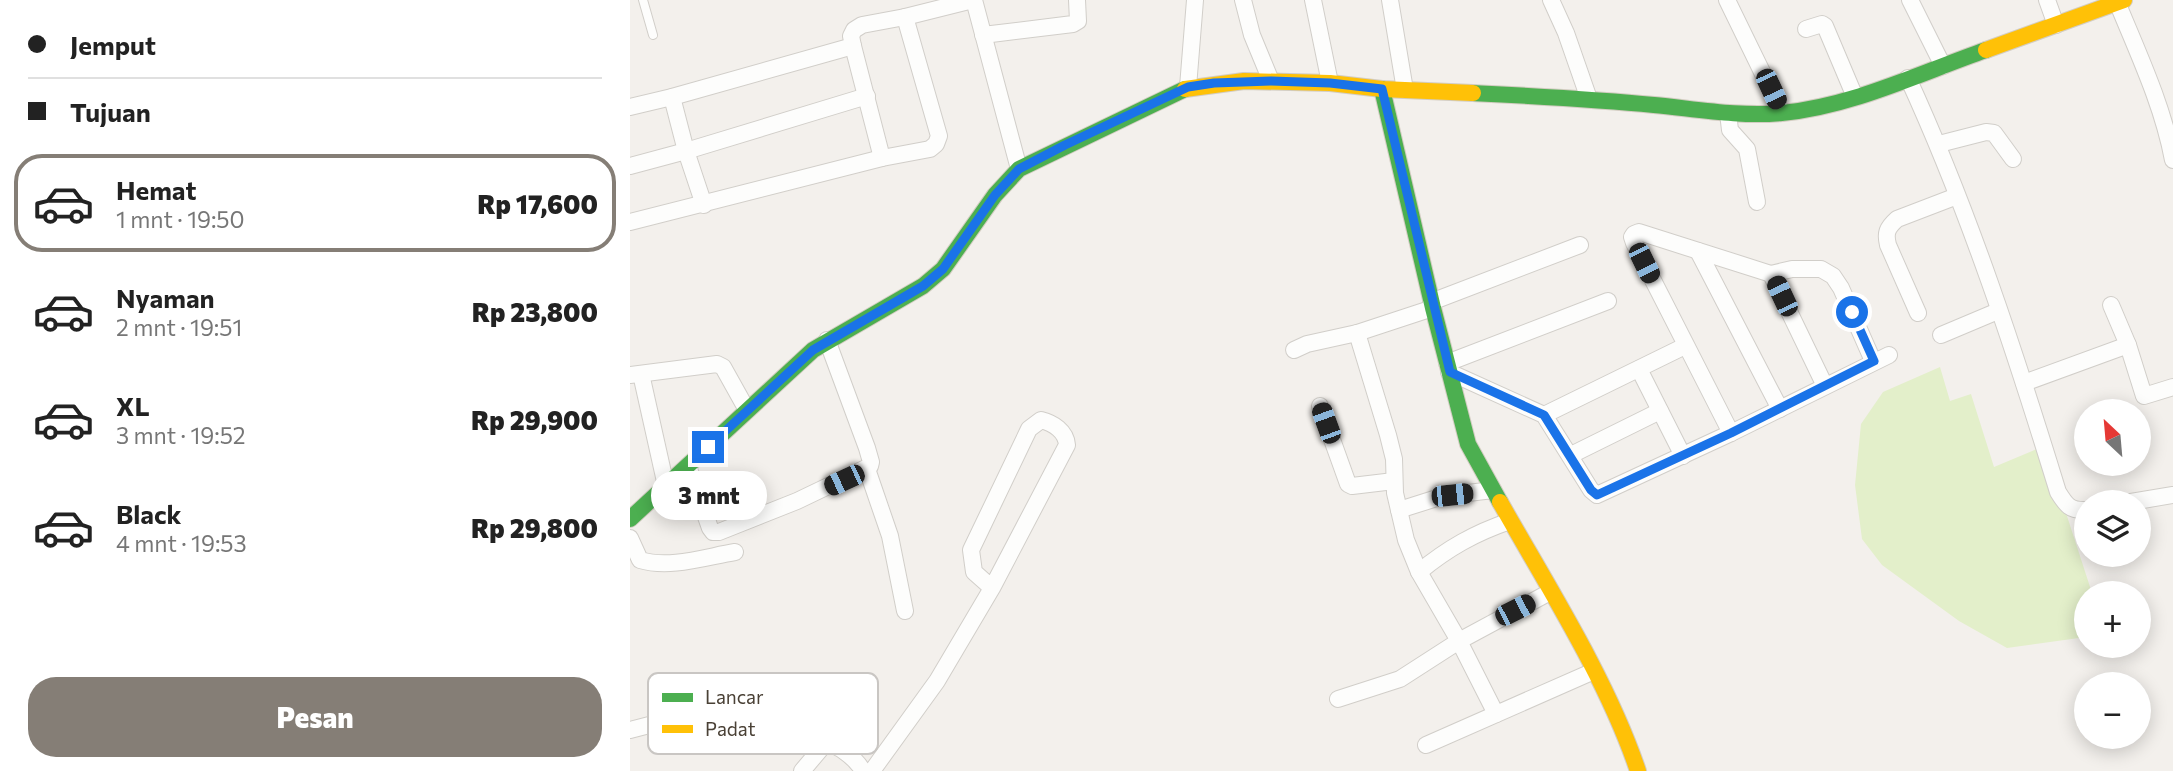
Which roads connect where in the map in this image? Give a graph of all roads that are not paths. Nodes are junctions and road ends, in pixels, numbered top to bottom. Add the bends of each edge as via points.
1 (643, 0) edge
2 (973, 0) edge
3 (1077, 0) edge
4 (1195, 0) edge
5 (1242, 0) edge
6 (1312, 0) edge
7 (1390, 0) edge
8 (1551, 0) edge
9 (1727, 0) edge
10 (1910, 0) edge
11 (2047, 0) edge
12 (2121, 1) edge
13 (905, 17) junction
14 (2056, 25) junction
15 (1806, 29) dead end
16 (653, 35) dead end
17 (984, 35) junction
18 (853, 46) junction
19 (1943, 66) junction
20 (1908, 78) junction
21 (1271, 81) junction
22 (1330, 83) junction
23 (1188, 87) junction
24 (1382, 89) junction
25 (1405, 90) junction
26 (867, 96) junction
27 (672, 97) junction
28 (1855, 97) junction
29 (1589, 99) junction
30 (630, 107) edge
31 (1728, 113) junction
32 (1782, 113) junction
33 (1939, 145) junction
34 (686, 152) junction
35 (882, 158) junction
36 (2012, 159) dead end
37 (2173, 160) edge
38 (630, 166) edge
39 (1019, 169) junction
40 (1957, 196) junction
41 (1757, 202) dead end
42 (704, 205) junction
43 (630, 222) edge
44 (1580, 245) dead end
45 (1698, 251) junction
46 (1771, 274) junction
47 (1608, 301) dead end
48 (1432, 305) junction
49 (2111, 305) dead end
50 (1998, 312) junction
51 (1918, 313) dead end
52 (1357, 333) junction
53 (1941, 335) dead end
54 (827, 340) junction
55 (2128, 345) junction
56 (1685, 346) junction
57 (1294, 350) dead end
58 (1448, 368) junction
59 (1639, 369) junction
60 (635, 374) edge
61 (2024, 383) junction
62 (1825, 386) junction
63 (2173, 387) edge
64 (1320, 406) dead end
65 (1780, 409) junction
66 (747, 410) junction
67 (1660, 411) junction
68 (1544, 415) junction
69 (1731, 433) junction
70 (1571, 455) junction
71 (1683, 456) junction
72 (688, 466) junction
73 (867, 469) junction
74 (1394, 481) junction
75 (666, 486) junction
76 (1493, 490) junction
77 (2173, 495) edge
78 (2151, 499) edge
79 (1399, 510) junction
80 (2074, 510) edge
81 (630, 519) edge
82 (1510, 521) junction
83 (630, 538) edge
84 (735, 552) dead end
85 (1419, 572) junction
86 (992, 588) junction
87 (1550, 592) junction
88 (905, 611) dead end
89 (1459, 641) junction
90 (1594, 671) junction
91 (1338, 699) dead end
92 (1496, 714) junction
93 (648, 725) edge
94 (630, 730) edge
95 (1426, 745) dead end
96 (816, 754) edge
97 (845, 754) edge
98 (802, 771) edge
99 (863, 771) edge
100 (872, 771) edge
101 (1638, 771) edge

1 - 16 lane
2 - 13 street
2 - 17 street
3 - 17 street via 1079,16 1073,24
4 - 23 street
5 - 21 street
6 - 22 street
7 - 25 street
8 - 29 street
9 - 32 street
10 - 19 street
11 - 14 street
12 - 14 street
12 - 37 street
13 - 18 street via 853,30
13 - 35 street via 939,136 930,149
14 - 19 street
15 - 28 street via 1825,26
17 - 39 street
18 - 26 street
18 - 27 street
19 - 20 street
20 - 28 street
20 - 33 street
21 - 22 street
21 - 23 street
22 - 24 street
23 - 39 street
24 - 25 street
24 - 48 street
25 - 29 street
26 - 34 street
26 - 35 street
27 - 30 street
27 - 34 street
28 - 32 street
29 - 31 street
31 - 32 street
31 - 41 street via 1730,130 1747,149
33 - 36 street via 1994,132
33 - 40 street
34 - 38 street
34 - 42 street
35 - 42 street
39 - 54 street via 943,269 902,299
40 - 50 street
40 - 51 street via 1897,219 1885,235
42 - 43 street
44 - 48 street
45 - 46 street
45 - 56 street via 1639,232 1632,237
45 - 65 street
46 - 62 street
46 - 62 street via 1792,269 1821,270 1833,276 1881,358
47 - 58 street
48 - 52 street
48 - 58 street
49 - 55 street
50 - 53 street
50 - 61 street
52 - 57 street
52 - 74 street via 1394,459
54 - 66 street
54 - 73 street via 867,448 871,463
55 - 61 street
55 - 63 street via 2144,396
56 - 59 street
56 - 69 street
58 - 68 street
58 - 76 street via 1468,444
59 - 67 street
59 - 68 street
60 - 66 street via 717,365
60 - 75 street
61 - 80 street via 2058,492
62 - 65 street
64 - 74 street via 1348,484
65 - 69 street
66 - 72 street
67 - 70 street
67 - 71 street
68 - 70 street
69 - 71 street
70 - 71 street via 1597,495
72 - 73 street via 713,532
72 - 75 street
73 - 88 street via 890,537
74 - 79 street
75 - 81 street
76 - 79 street via 1443,496
76 - 82 street
77 - 78 street
79 - 85 street
82 - 85 street via 1466,538
82 - 87 street
83 - 84 street via 640,560 654,563
85 - 89 street
86 - 86 street via 974,572 971,550 1029,429 1041,420 1050,422 1064,435 1067,445
86 - 100 street via 937,681
87 - 89 street
87 - 90 street
89 - 91 street via 1400,679
89 - 92 street
90 - 92 street
90 - 101 street
92 - 95 street
93 - 94 street
96 - 98 street
97 - 99 street

